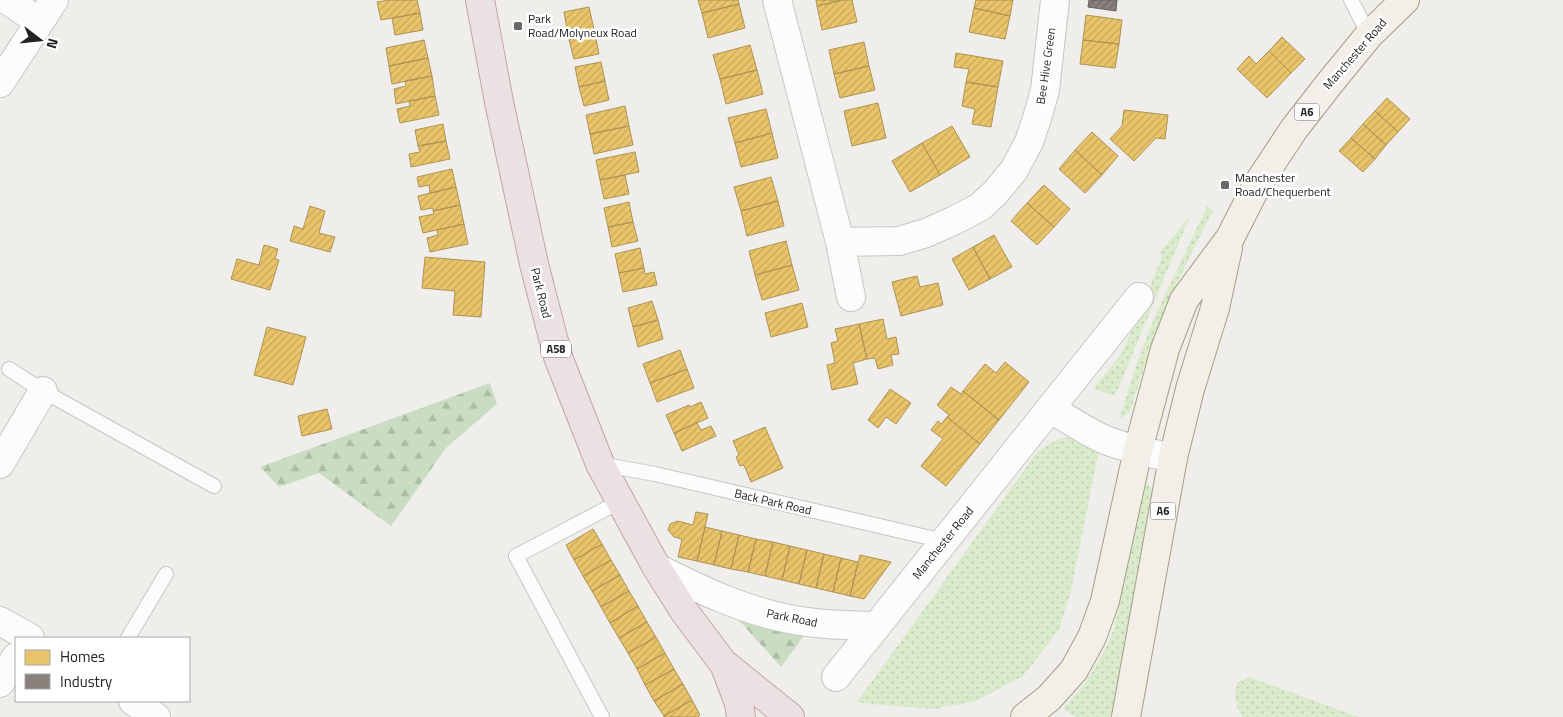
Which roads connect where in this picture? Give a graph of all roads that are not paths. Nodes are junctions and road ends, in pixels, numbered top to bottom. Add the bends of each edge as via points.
1 (7, 0) edge
2 (480, 0) edge
3 (778, 0) edge
4 (1055, 0) edge
5 (1351, 0) edge
6 (1404, 0) edge
7 (47, 11) edge
8 (1369, 35) junction
9 (0, 83) edge
10 (1230, 238) junction
11 (840, 242) junction
12 (851, 297) dead end
13 (1139, 297) dead end
14 (9, 369) dead end
15 (43, 391) junction
16 (1050, 408) junction
17 (1138, 450) junction
18 (1173, 458) junction
19 (0, 464) edge
20 (600, 464) junction
21 (214, 486) dead end
22 (621, 501) junction
23 (944, 541) junction
24 (656, 568) junction
25 (166, 574) dead end
26 (0, 621) edge
27 (877, 626) junction
28 (19, 637) edge
29 (129, 637) edge
30 (15, 660) edge
31 (724, 663) junction
32 (836, 677) dead end
33 (0, 683) edge
34 (134, 702) edge
35 (156, 717) edge
36 (602, 717) edge
37 (741, 717) edge
38 (790, 717) edge
39 (1024, 717) edge
40 (1126, 717) edge

1 - 7 street
2 - 20 highway, Park Road / A58 via 534,264 558,357
3 - 11 street
4 - 11 street, Bee Hive Green via 1045,90 1038,115 1029,142 1014,170 996,192 980,207 926,233 899,241
5 - 8 lane
6 - 8 main road, Manchester Road / A6
7 - 9 street
8 - 10 main road, Manchester Road / A6 via 1294,130 1257,185
10 - 17 main road, Manchester Road / A6 via 1184,300 1165,349
10 - 18 main road, Manchester Road / A6 via 1215,308 1194,373
11 - 12 street
13 - 16 street, Manchester Road
14 - 15 lane
15 - 19 street
15 - 21 lane
16 - 17 street via 1087,431
16 - 23 street, Manchester Road
17 - 18 street
17 - 39 main road, Manchester Road / A6 via 1105,601 1092,638 1074,670 1048,698
18 - 40 main road, Manchester Road / A6
20 - 22 highway, Park Road / A58
20 - 23 lane, Back Park Road
22 - 24 highway, Park Road / A58
22 - 36 lane via 516,556
23 - 27 street, Manchester Road
24 - 27 street, Park Road via 736,604 788,619 819,624
24 - 31 highway, Park Road / A58
25 - 29 lane
26 - 28 street
27 - 32 street, Manchester Road
30 - 33 street
31 - 37 highway, Park Road / A58
31 - 38 highway, Park Road / A58
34 - 35 street

